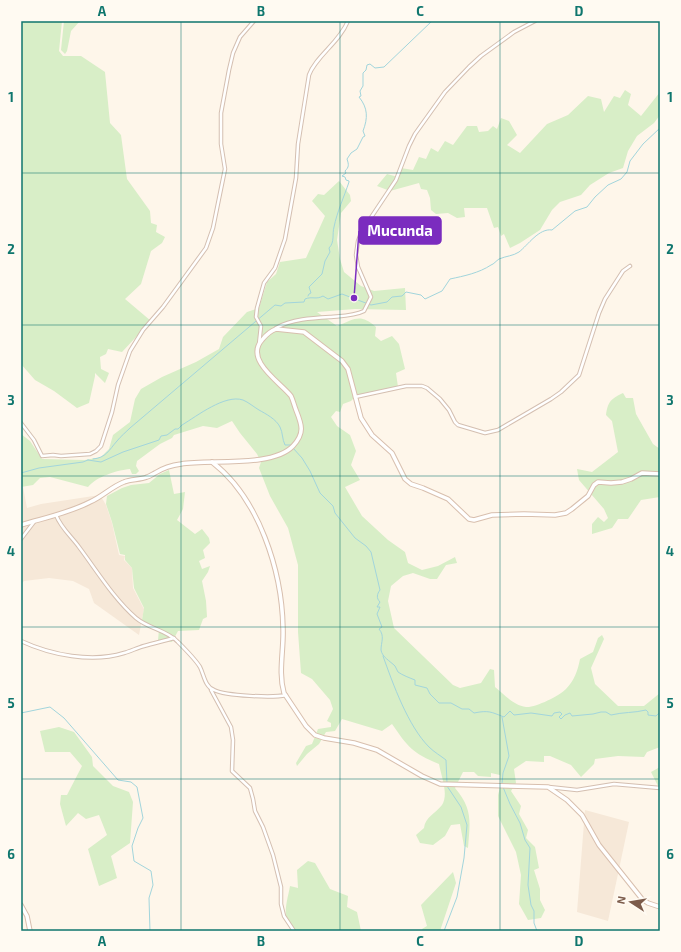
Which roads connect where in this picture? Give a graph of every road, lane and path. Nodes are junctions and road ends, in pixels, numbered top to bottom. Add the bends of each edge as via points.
1 (254, 21) edge
2 (348, 21) edge
3 (535, 21) edge
4 (630, 266) dead end
5 (274, 329) junction
6 (258, 344) junction
7 (355, 397) junction
8 (21, 423) edge
9 (212, 462) junction
10 (660, 474) edge
11 (56, 514) junction
12 (35, 521) junction
13 (21, 525) edge
14 (21, 539) edge
15 (174, 638) junction
16 (21, 641) edge
17 (211, 689) junction
18 (286, 695) junction
19 (548, 787) junction
20 (660, 788) edge
21 (21, 905) edge
22 (660, 907) edge
23 (30, 931) edge
24 (294, 931) edge

1 - 8 street via 240,37 229,70 220,113 225,169 213,228 206,248 143,330 130,351 101,446 90,454 42,456
2 - 6 street via 339,37 314,65 309,75 287,233 275,268 264,284 257,308 261,326
3 - 5 street via 517,30 480,56 445,92 412,141 396,180 376,208 358,241 358,267 371,297 364,311 349,316 311,318
4 - 7 street via 623,271 605,299 579,375 551,399 498,430 485,433 458,425 440,399 422,386 406,386
5 - 6 main road
5 - 7 main road via 304,332 342,361 348,370
6 - 9 main road via 258,354 263,368 291,396 301,433 292,446 280,454 253,461
7 - 10 main road via 362,421 375,438 392,453 406,481 448,499 469,519 474,520 492,514 555,515 572,509 588,496 598,482 611,484 642,473
9 - 11 main road via 179,464 148,477 126,481 90,503
9 - 18 main road via 230,479 249,504 269,549 282,601 282,679
11 - 12 main road
11 - 15 street via 66,533 132,614 145,624
12 - 13 main road
12 - 14 street
15 - 16 street via 124,653 96,657 49,651
15 - 17 street via 200,666
17 - 18 street via 275,697
17 - 24 street via 230,724 233,740 232,769 250,788 254,799 254,811 263,826 273,855 284,916
18 - 19 main road via 306,726 317,736 377,750 440,784
19 - 20 street via 577,790 614,784
19 - 22 main road via 567,800 585,818 594,838 642,899
21 - 23 main road via 27,916

